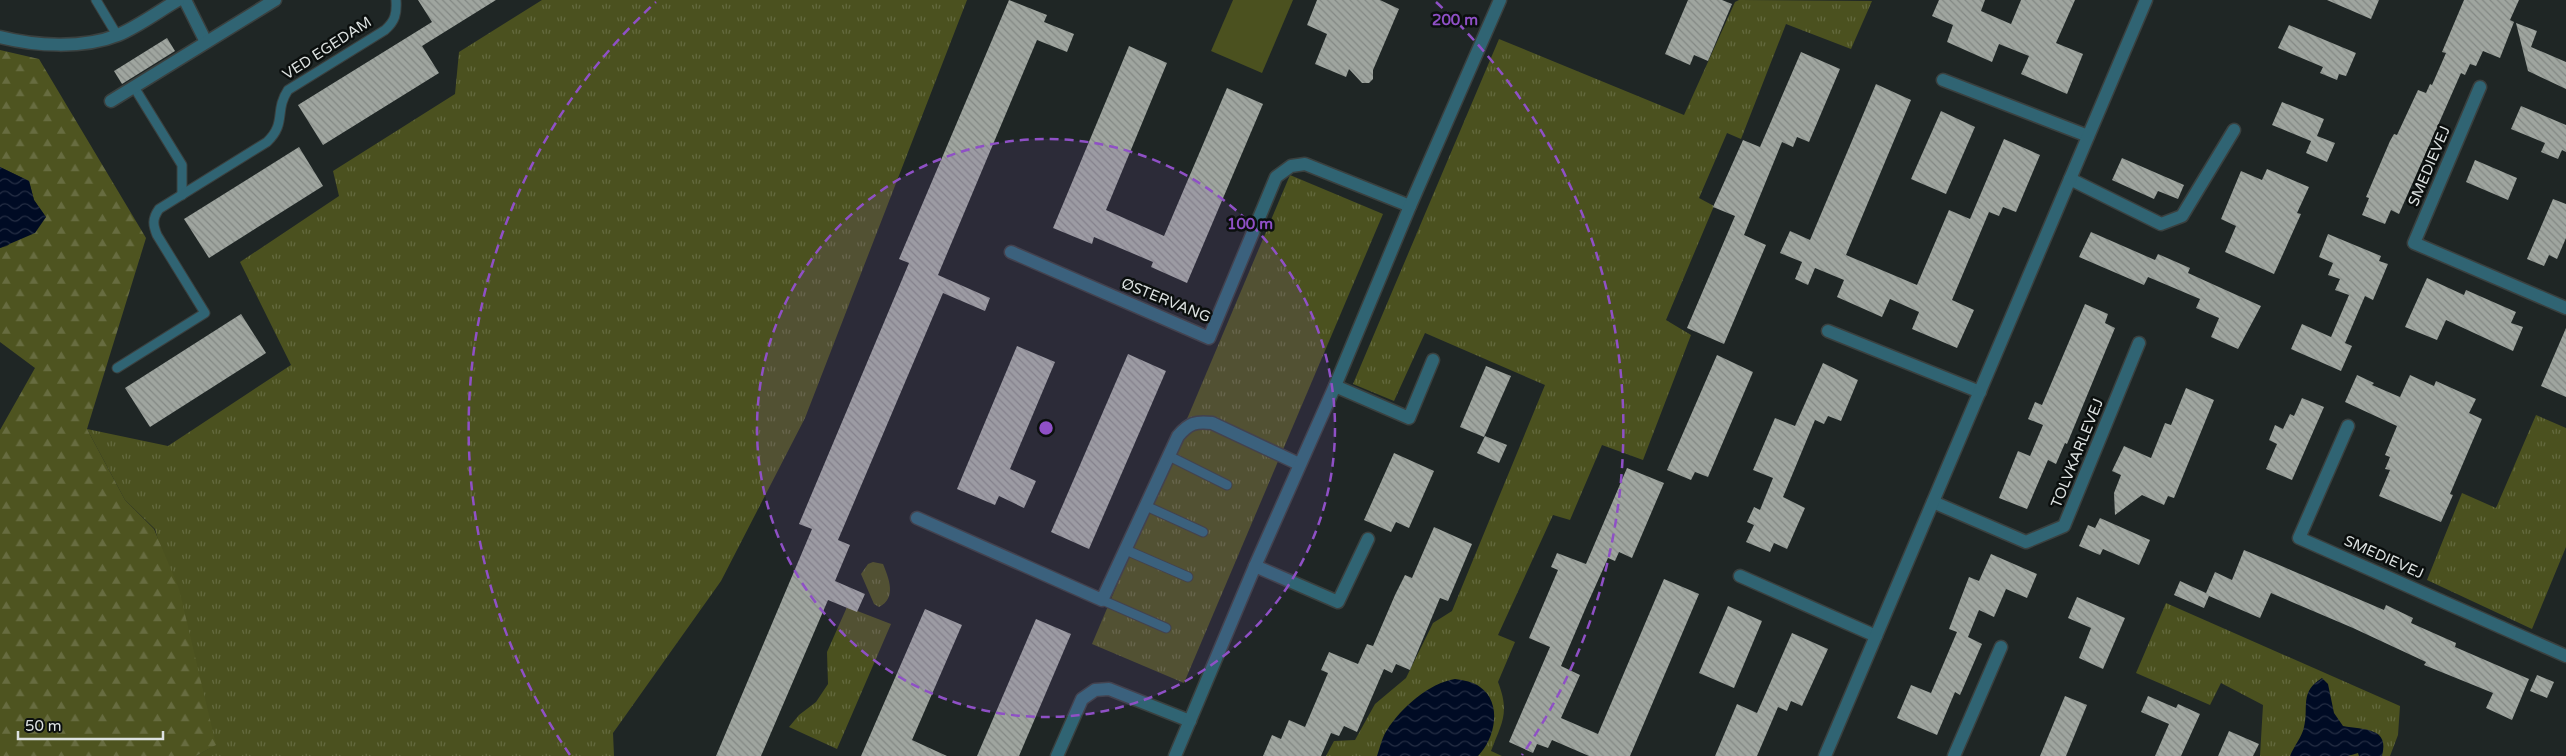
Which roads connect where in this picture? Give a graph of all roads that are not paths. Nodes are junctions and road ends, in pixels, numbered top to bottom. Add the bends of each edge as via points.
1 (96, 0) edge
2 (178, 0) edge
3 (185, 0) edge
4 (275, 0) edge
5 (396, 0) edge
6 (1500, 0) edge
7 (2146, 0) edge
8 (117, 35) junction
9 (0, 37) edge
10 (206, 42) junction
11 (1943, 80) dead end
12 (134, 87) junction
13 (2480, 87) dead end
14 (112, 101) dead end
15 (2234, 130) dead end
16 (2088, 136) junction
17 (2070, 179) junction
18 (182, 195) junction
19 (1410, 206) junction
20 (1011, 252) dead end
21 (2566, 308) edge
22 (1828, 331) dead end
23 (2139, 343) dead end
24 (1433, 360) dead end
25 (117, 368) dead end
26 (1335, 386) junction
27 (1980, 392) junction
28 (2348, 426) dead end
29 (1169, 456) junction
30 (1299, 464) junction
31 (1227, 484) dead end
32 (1933, 502) junction
33 (1146, 506) junction
34 (917, 518) dead end
35 (1203, 532) dead end
36 (1368, 539) dead end
37 (1126, 550) junction
38 (1254, 566) junction
39 (1740, 576) dead end
40 (1188, 577) dead end
41 (1102, 600) junction
42 (1166, 628) dead end
43 (1876, 636) junction
44 (2001, 647) dead end
45 (2566, 656) edge
46 (1190, 721) junction
47 (1057, 756) edge
48 (1175, 756) edge
49 (1825, 756) edge
50 (1954, 756) edge

1 - 8 lane
2 - 8 street
3 - 10 street
4 - 10 street
5 - 18 lane, VED EGEDAM via 397,12 385,30 288,90 281,101 280,126 276,134
6 - 19 street
7 - 16 street
8 - 9 street via 77,43 29,44
10 - 12 street
11 - 16 street
12 - 14 street
12 - 18 lane via 182,165
13 - 21 street, SMEDIEVEJ via 2414,243
15 - 17 street via 2182,216 2161,224
16 - 17 street
17 - 27 street
18 - 25 lane, VED EGEDAM via 158,209 153,226 205,313
19 - 20 street, ØSTERVANG via 1305,164 1290,166 1276,177 1209,338
19 - 26 street
22 - 27 street
23 - 32 street, TOLVKARLEVEJ via 2064,526 2026,542
24 - 26 street via 1408,418
26 - 30 street
27 - 32 street
28 - 45 street, SMEDIEVEJ via 2299,538
29 - 30 street via 1186,426 1197,422 1212,423
29 - 31 lane
29 - 33 street
30 - 38 street
32 - 43 street
33 - 35 lane
33 - 37 street
34 - 41 street
36 - 38 street via 1338,602
37 - 40 lane
37 - 41 street
38 - 46 street
39 - 43 street
41 - 42 lane
43 - 49 street
44 - 50 street
46 - 47 street via 1109,689 1095,690 1082,698
46 - 48 street

